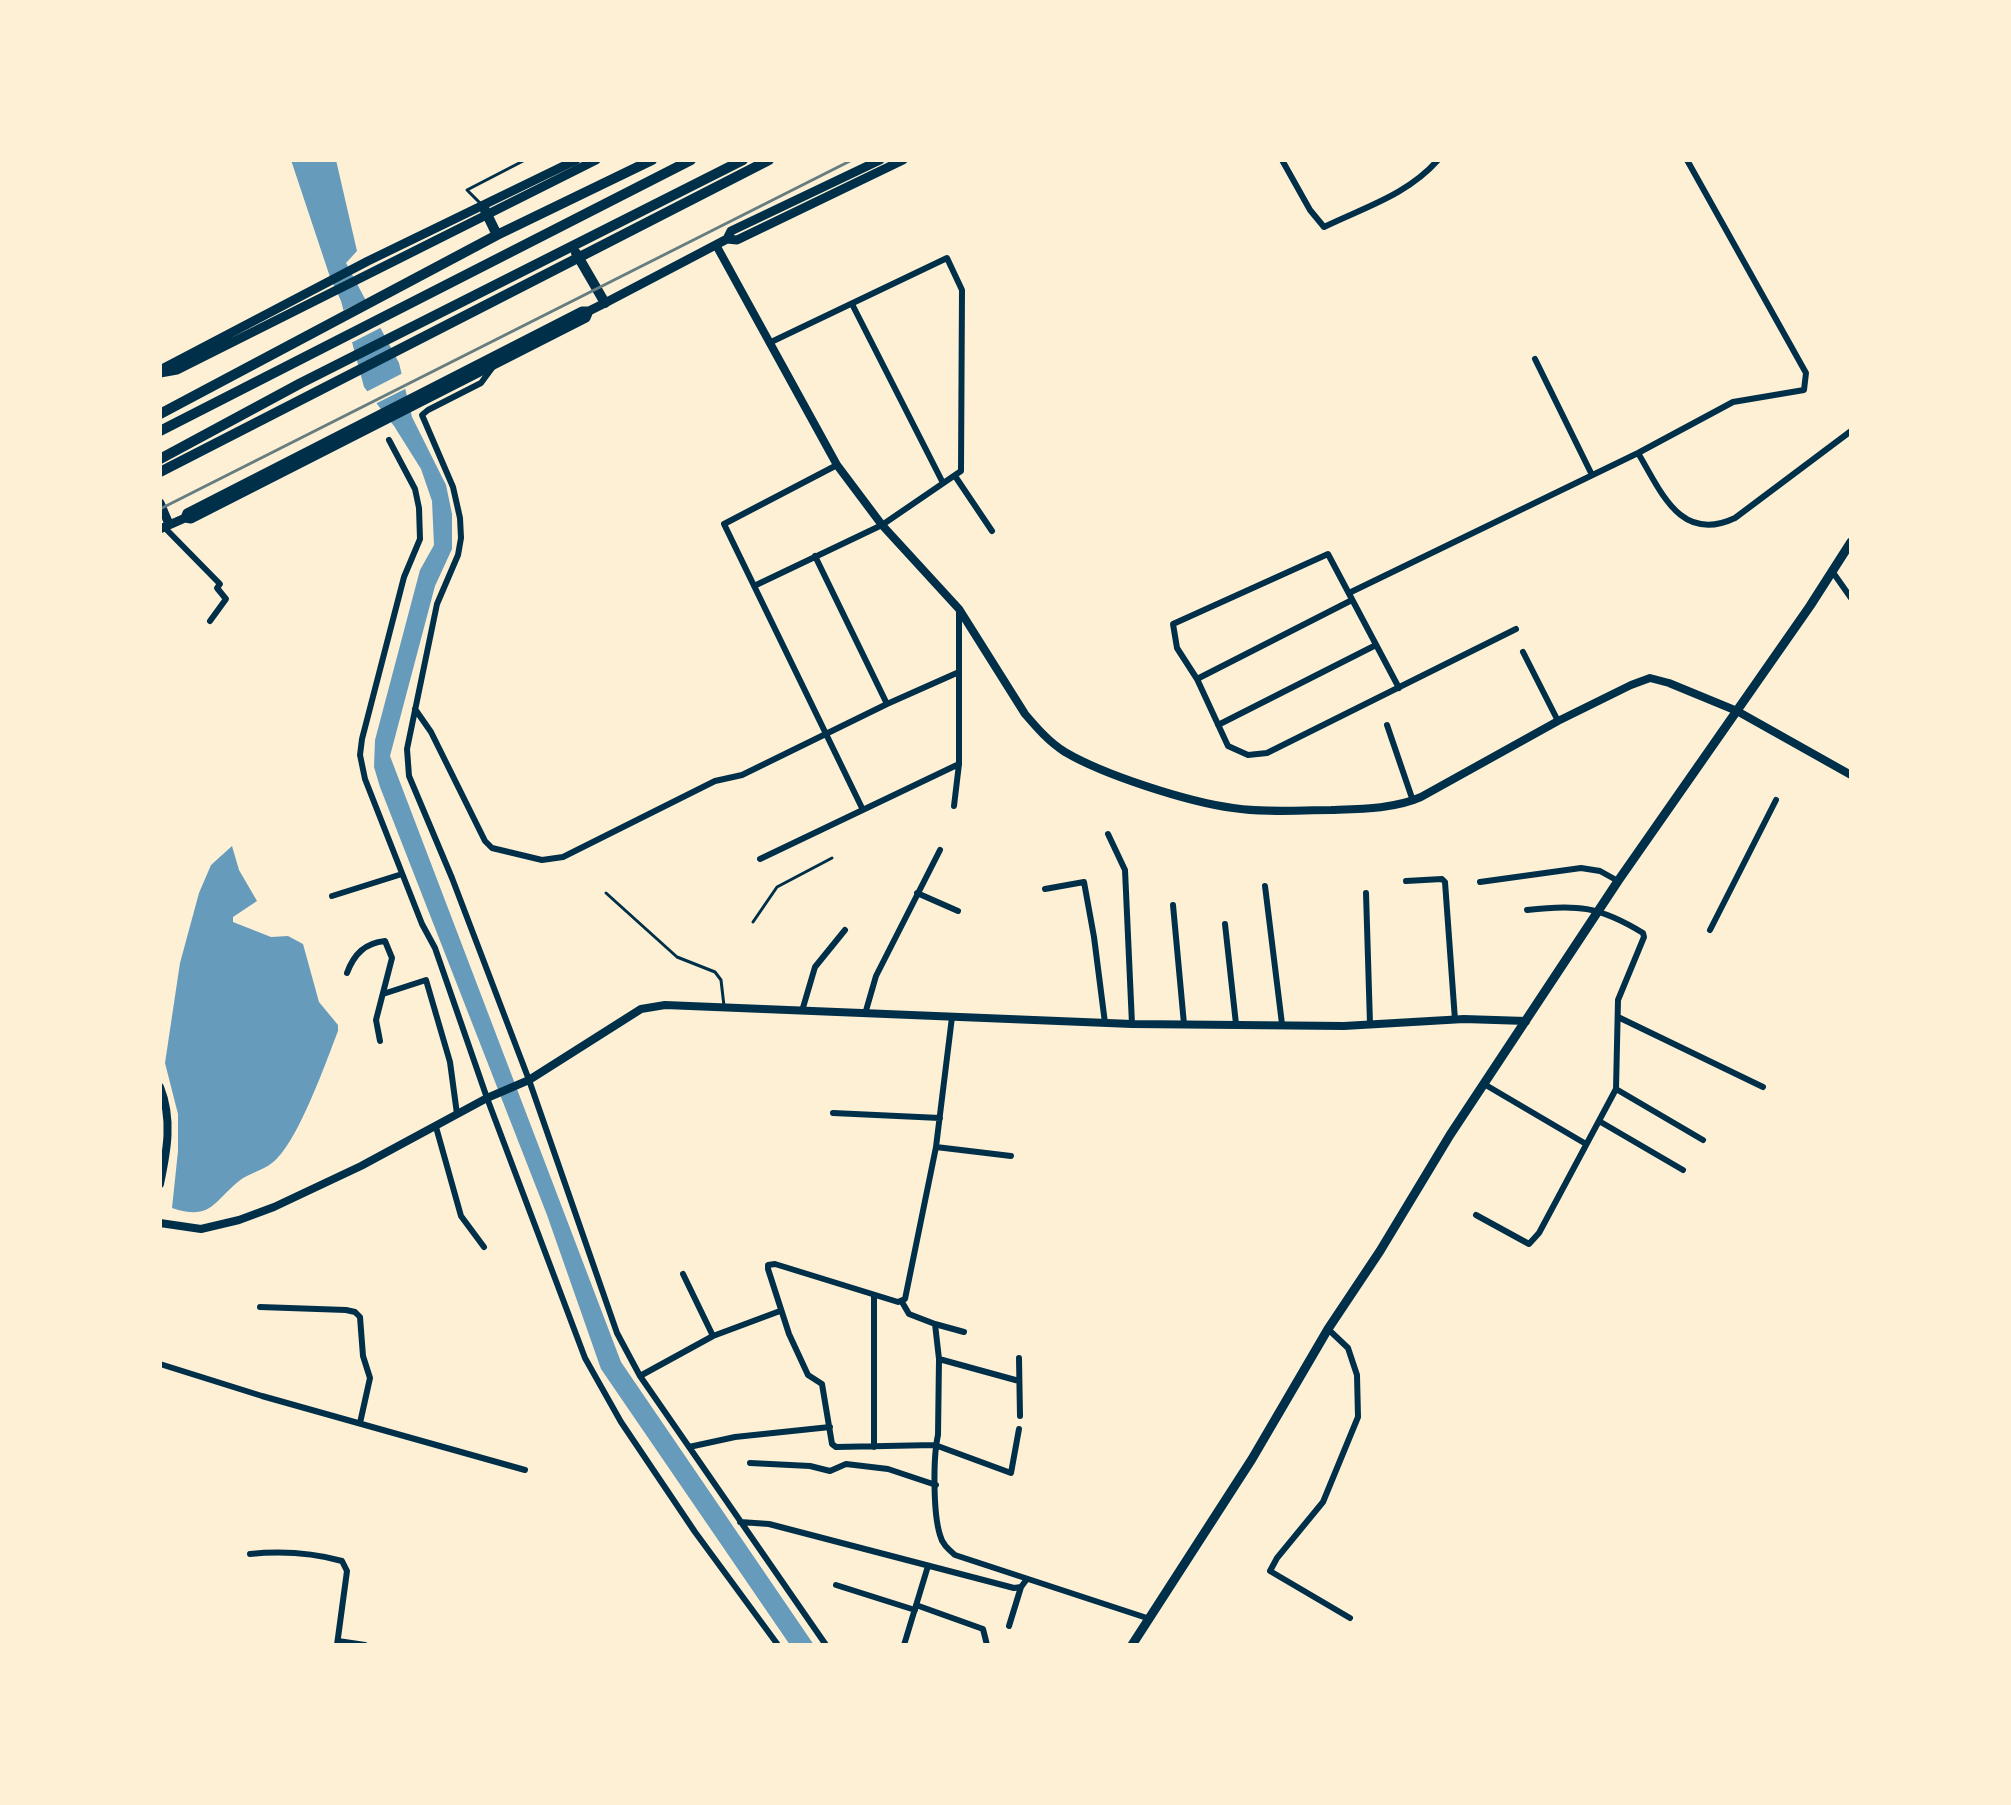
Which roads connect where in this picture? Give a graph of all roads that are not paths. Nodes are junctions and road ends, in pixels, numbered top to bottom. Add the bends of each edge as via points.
1 (525, 160) edge
2 (576, 160) edge
3 (596, 160) edge
4 (652, 160) edge
5 (691, 160) edge
6 (743, 160) edge
7 (769, 160) edge
8 (880, 160) edge
9 (903, 160) edge
10 (1282, 160) edge
11 (1438, 160) edge
12 (1687, 160) edge
13 (486, 211) junction
14 (497, 235) junction
15 (727, 239) junction
16 (716, 245) junction
17 (575, 252) junction
18 (372, 265) junction
19 (605, 303) junction
20 (852, 304) junction
21 (589, 311) junction
22 (769, 343) junction
23 (1535, 359) dead end
24 (495, 364) junction
25 (160, 372) edge
26 (434, 390) junction
27 (161, 413) edge
28 (194, 415) junction
29 (160, 431) edge
30 (1851, 431) edge
31 (389, 440) dead end
32 (1638, 453) junction
33 (160, 459) edge
34 (837, 465) junction
35 (160, 472) edge
36 (1592, 475) junction
37 (955, 476) junction
38 (943, 483) junction
39 (160, 503) edge
40 (882, 525) junction
41 (164, 527) edge
42 (992, 531) dead end
43 (1851, 542) edge
44 (815, 556) junction
45 (1832, 571) junction
46 (754, 586) junction
47 (1350, 596) junction
48 (1851, 598) edge
49 (959, 609) junction
50 (210, 621) dead end
51 (1516, 629) dead end
52 (1376, 645) junction
53 (1523, 652) dead end
54 (959, 672) junction
55 (1197, 679) junction
56 (1399, 688) junction
57 (887, 704) junction
58 (415, 709) junction
59 (1737, 711) junction
60 (1558, 721) junction
61 (1218, 725) junction
62 (1387, 725) dead end
63 (826, 733) junction
64 (959, 764) junction
65 (1851, 775) edge
66 (1776, 800) dead end
67 (1413, 801) junction
68 (954, 806) dead end
69 (862, 808) junction
70 (1108, 834) dead end
71 (940, 850) dead end
72 (832, 858) dead end
73 (760, 859) dead end
74 (402, 874) junction
75 (1406, 881) dead end
76 (1618, 881) junction
77 (1480, 882) dead end
78 (1265, 886) dead end
79 (1045, 889) dead end
80 (606, 893) dead end
81 (917, 893) junction
82 (1366, 893) dead end
83 (332, 896) dead end
84 (1173, 905) dead end
85 (1527, 910) dead end
86 (958, 911) dead end
87 (1598, 911) junction
88 (753, 922) dead end
89 (1225, 924) dead end
90 (845, 930) dead end
91 (1710, 930) dead end
92 (347, 973) dead end
93 (383, 994) junction
94 (724, 1008) junction
95 (802, 1011) junction
96 (865, 1014) junction
97 (952, 1017) junction
98 (1618, 1017) junction
99 (1455, 1020) junction
100 (1526, 1021) junction
101 (1105, 1023) junction
102 (1132, 1024) junction
103 (1184, 1024) junction
104 (1236, 1024) junction
105 (1282, 1024) junction
106 (1370, 1024) junction
107 (380, 1041) dead end
108 (524, 1082) junction
109 (1484, 1084) junction
110 (160, 1087) edge
111 (1763, 1087) dead end
112 (1616, 1089) junction
113 (492, 1096) junction
114 (833, 1113) dead end
115 (457, 1114) junction
116 (940, 1118) junction
117 (1599, 1121) junction
118 (436, 1127) junction
119 (1703, 1140) dead end
120 (1586, 1144) junction
121 (936, 1147) junction
122 (1011, 1156) dead end
123 (162, 1161) edge
124 (1683, 1170) dead end
125 (160, 1184) edge
126 (1476, 1215) dead end
127 (160, 1223) edge
128 (484, 1247) dead end
129 (683, 1274) dead end
130 (874, 1295) junction
131 (902, 1302) junction
132 (260, 1307) dead end
133 (780, 1311) junction
134 (935, 1324) junction
135 (1328, 1329) junction
136 (964, 1332) dead end
137 (713, 1336) junction
138 (1019, 1358) dead end
139 (939, 1359) junction
140 (160, 1364) edge
141 (640, 1376) junction
142 (1019, 1381) junction
143 (1020, 1416) dead end
144 (360, 1423) junction
145 (830, 1427) junction
146 (1019, 1429) dead end
147 (935, 1445) junction
148 (689, 1447) junction
149 (874, 1447) junction
150 (750, 1463) dead end
151 (525, 1470) dead end
152 (936, 1485) junction
153 (740, 1522) junction
154 (250, 1554) dead end
155 (928, 1566) junction
156 (1027, 1579) junction
157 (836, 1585) dead end
158 (1021, 1587) junction
159 (915, 1608) junction
160 (1350, 1618) dead end
161 (1150, 1619) junction
162 (1009, 1626) dead end
163 (337, 1643) edge
164 (365, 1645) edge
165 (778, 1645) edge
166 (826, 1645) edge
167 (904, 1645) edge
168 (987, 1645) edge
169 (1132, 1645) edge

1 - 13 lane via 467,190
2 - 13 main road
3 - 13 main road
4 - 14 highway
5 - 28 highway
6 - 17 highway
7 - 17 highway
8 - 15 main road via 731,231
9 - 15 main road via 737,240
10 - 11 street via 1324,227 1400,193
12 - 32 street via 1806,373 1804,390 1733,402
13 - 14 highway
13 - 18 main road
14 - 27 highway
15 - 16 main road
16 - 19 main road
16 - 22 street
17 - 19 highway
17 - 33 highway via 301,383
17 - 35 highway via 422,338
18 - 25 main road via 260,317
18 - 25 main road via 177,370
19 - 21 main road
20 - 22 street
20 - 37 street via 947,258 962,290 961,471
20 - 38 street
21 - 24 main road via 586,318
21 - 26 main road
22 - 34 street
23 - 36 street
24 - 26 main road
24 - 58 street via 481,383 422,415 453,487 461,538 437,604
26 - 41 main road
27 - 28 highway
28 - 29 highway
30 - 32 street via 1735,518 1717,524 1693,523 1676,514
31 - 74 street via 415,489 420,539 404,577 360,755
32 - 36 street
34 - 40 street
34 - 46 street via 724,524
36 - 47 street
37 - 38 street
37 - 42 street
38 - 40 street
39 - 41 main road
40 - 44 street
40 - 49 street
41 - 50 street via 220,584 217,588 226,599
43 - 45 main road
44 - 46 street
44 - 57 street
45 - 48 street
45 - 59 main road
46 - 63 street
47 - 52 street
47 - 55 street
47 - 55 street via 1328,554 1173,624 1177,648
49 - 54 street
49 - 67 street via 1032,722 1053,743 1086,761 1175,794 1235,808 1356,809
51 - 56 street
52 - 56 street
52 - 61 street
53 - 60 street
54 - 57 street
54 - 64 street
55 - 61 street
56 - 61 street via 1267,753 1248,755 1228,746
57 - 63 street
58 - 63 street via 485,841 492,848 551,861
58 - 108 street via 407,749 409,776 452,878
59 - 60 street via 1650,678
59 - 65 street
59 - 76 main road
60 - 67 street
62 - 67 street
63 - 69 street
64 - 68 street
64 - 69 street
66 - 91 street
69 - 73 street
70 - 102 street via 1125,870
71 - 81 street
72 - 88 lane via 777,887
74 - 83 street
74 - 113 street
75 - 99 street via 1445,882
76 - 77 street via 1581,868
76 - 87 main road
78 - 105 street
79 - 101 street via 1084,882
80 - 94 lane via 677,957 715,972
81 - 86 street
81 - 96 street via 876,976
82 - 106 street
84 - 103 street
85 - 87 street via 1568,905
87 - 98 street via 1644,935 1618,1000
87 - 100 main road
89 - 104 street
90 - 95 street via 815,967
92 - 93 street via 358,952 385,941 392,958
93 - 107 street via 376,1020
93 - 115 street via 426,980 450,1062
94 - 95 street
94 - 108 street via 641,1009
95 - 96 street
96 - 97 street
97 - 101 street
97 - 116 street
98 - 111 street
98 - 112 street
99 - 100 street
99 - 106 street
100 - 109 main road
101 - 102 street
102 - 103 street
103 - 104 street
104 - 105 street
105 - 106 street
108 - 113 street
108 - 141 street via 617,1333
109 - 120 street
109 - 135 main road
110 - 123 street via 168,1122
112 - 117 street
112 - 119 street
113 - 115 street
113 - 165 street via 585,1358 621,1422
114 - 116 street
115 - 118 street
116 - 121 street
117 - 120 street
117 - 124 street
118 - 127 street via 239,1220 201,1229
118 - 128 street via 461,1216
120 - 126 street via 1529,1244
121 - 122 street
121 - 131 street
123 - 125 street
129 - 137 street
130 - 131 street
130 - 133 street via 770,1264
130 - 149 street
131 - 134 street via 914,1318
132 - 144 street via 346,1310 360,1317 370,1378
133 - 137 street
133 - 145 street via 808,1375 822,1384
134 - 136 street
134 - 139 street
135 - 160 street via 1348,1348 1353,1361 1358,1417 1323,1502 1270,1571
135 - 161 main road
137 - 141 street
138 - 142 street
139 - 142 street
139 - 147 street
140 - 144 street
141 - 148 street
142 - 143 street
144 - 151 street
145 - 148 street
145 - 149 street via 836,1447
146 - 147 street via 1011,1473
147 - 149 street
147 - 152 street
148 - 153 street
150 - 152 street via 830,1471 846,1464 888,1469
152 - 156 street via 944,1545 955,1555
153 - 155 street via 769,1524
153 - 166 street
154 - 163 street via 342,1561 347,1571
155 - 158 street
155 - 159 street
156 - 158 street
156 - 161 street
157 - 159 street
158 - 162 street
159 - 167 street
159 - 168 street via 983,1629
161 - 169 main road
163 - 164 street

